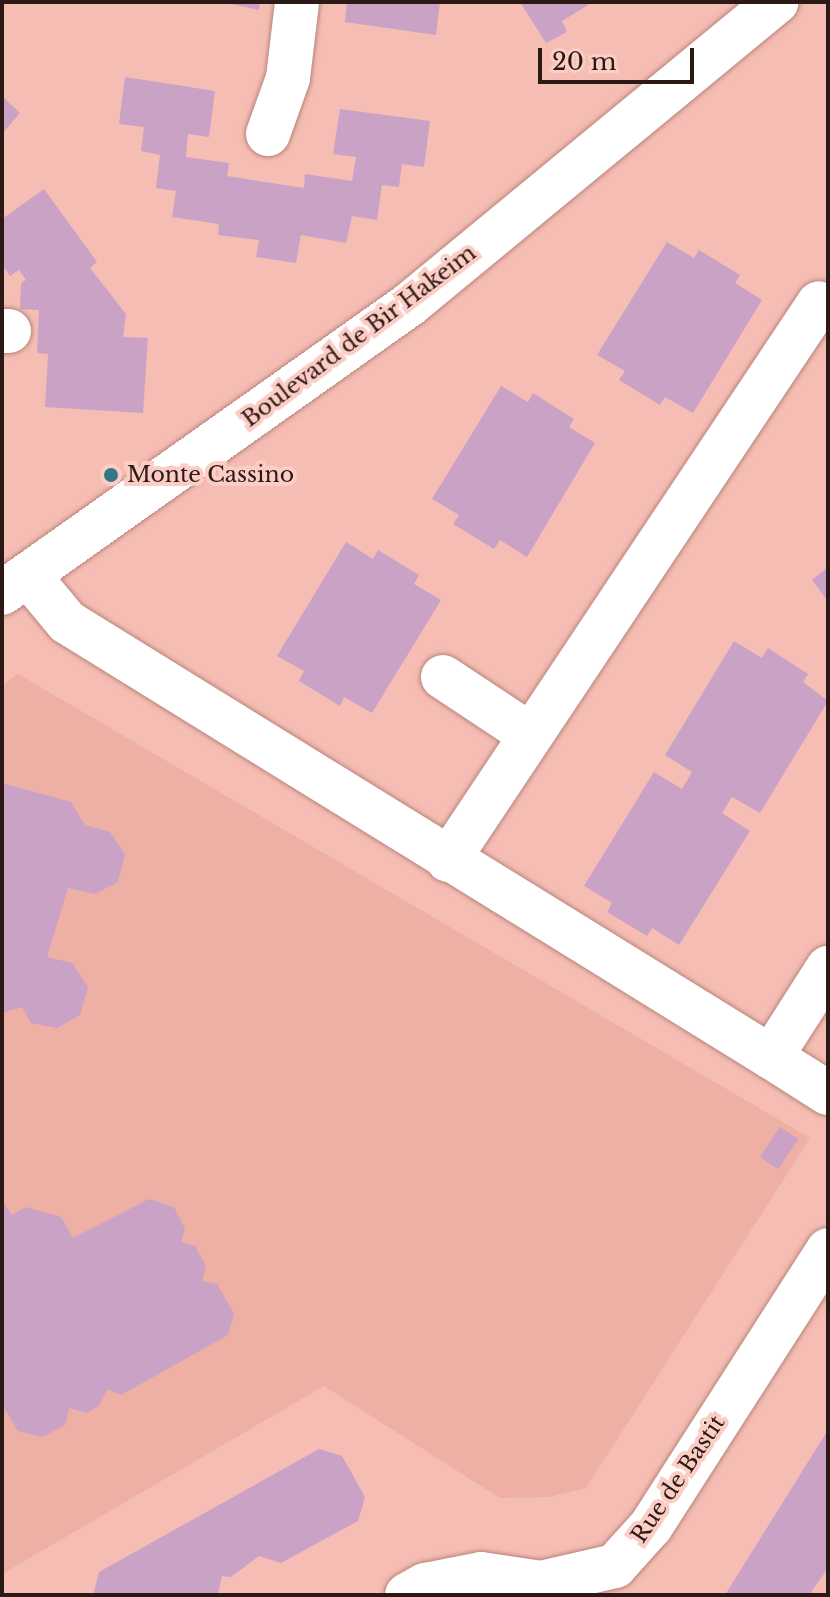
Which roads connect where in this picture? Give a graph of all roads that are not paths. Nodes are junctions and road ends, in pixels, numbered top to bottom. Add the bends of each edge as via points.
1 (297, 2) edge
2 (777, 2) edge
3 (268, 134) dead end
4 (819, 303) dead end
5 (15, 584) edge
6 (443, 677) dead end
7 (529, 734) junction
8 (448, 860) junction
9 (828, 968) edge
10 (771, 1057) junction
11 (828, 1093) edge
12 (828, 1250) edge
13 (407, 1595) edge

1 - 3 street via 288,78
2 - 5 street, Boulevard de Bir Hakeim via 410,304
4 - 7 street
5 - 8 street via 67,622
6 - 7 street
7 - 8 street
8 - 10 street
9 - 10 street
10 - 11 street
12 - 13 street, Rue de Bastit via 651,1526 615,1566 541,1583 481,1574 425,1585

